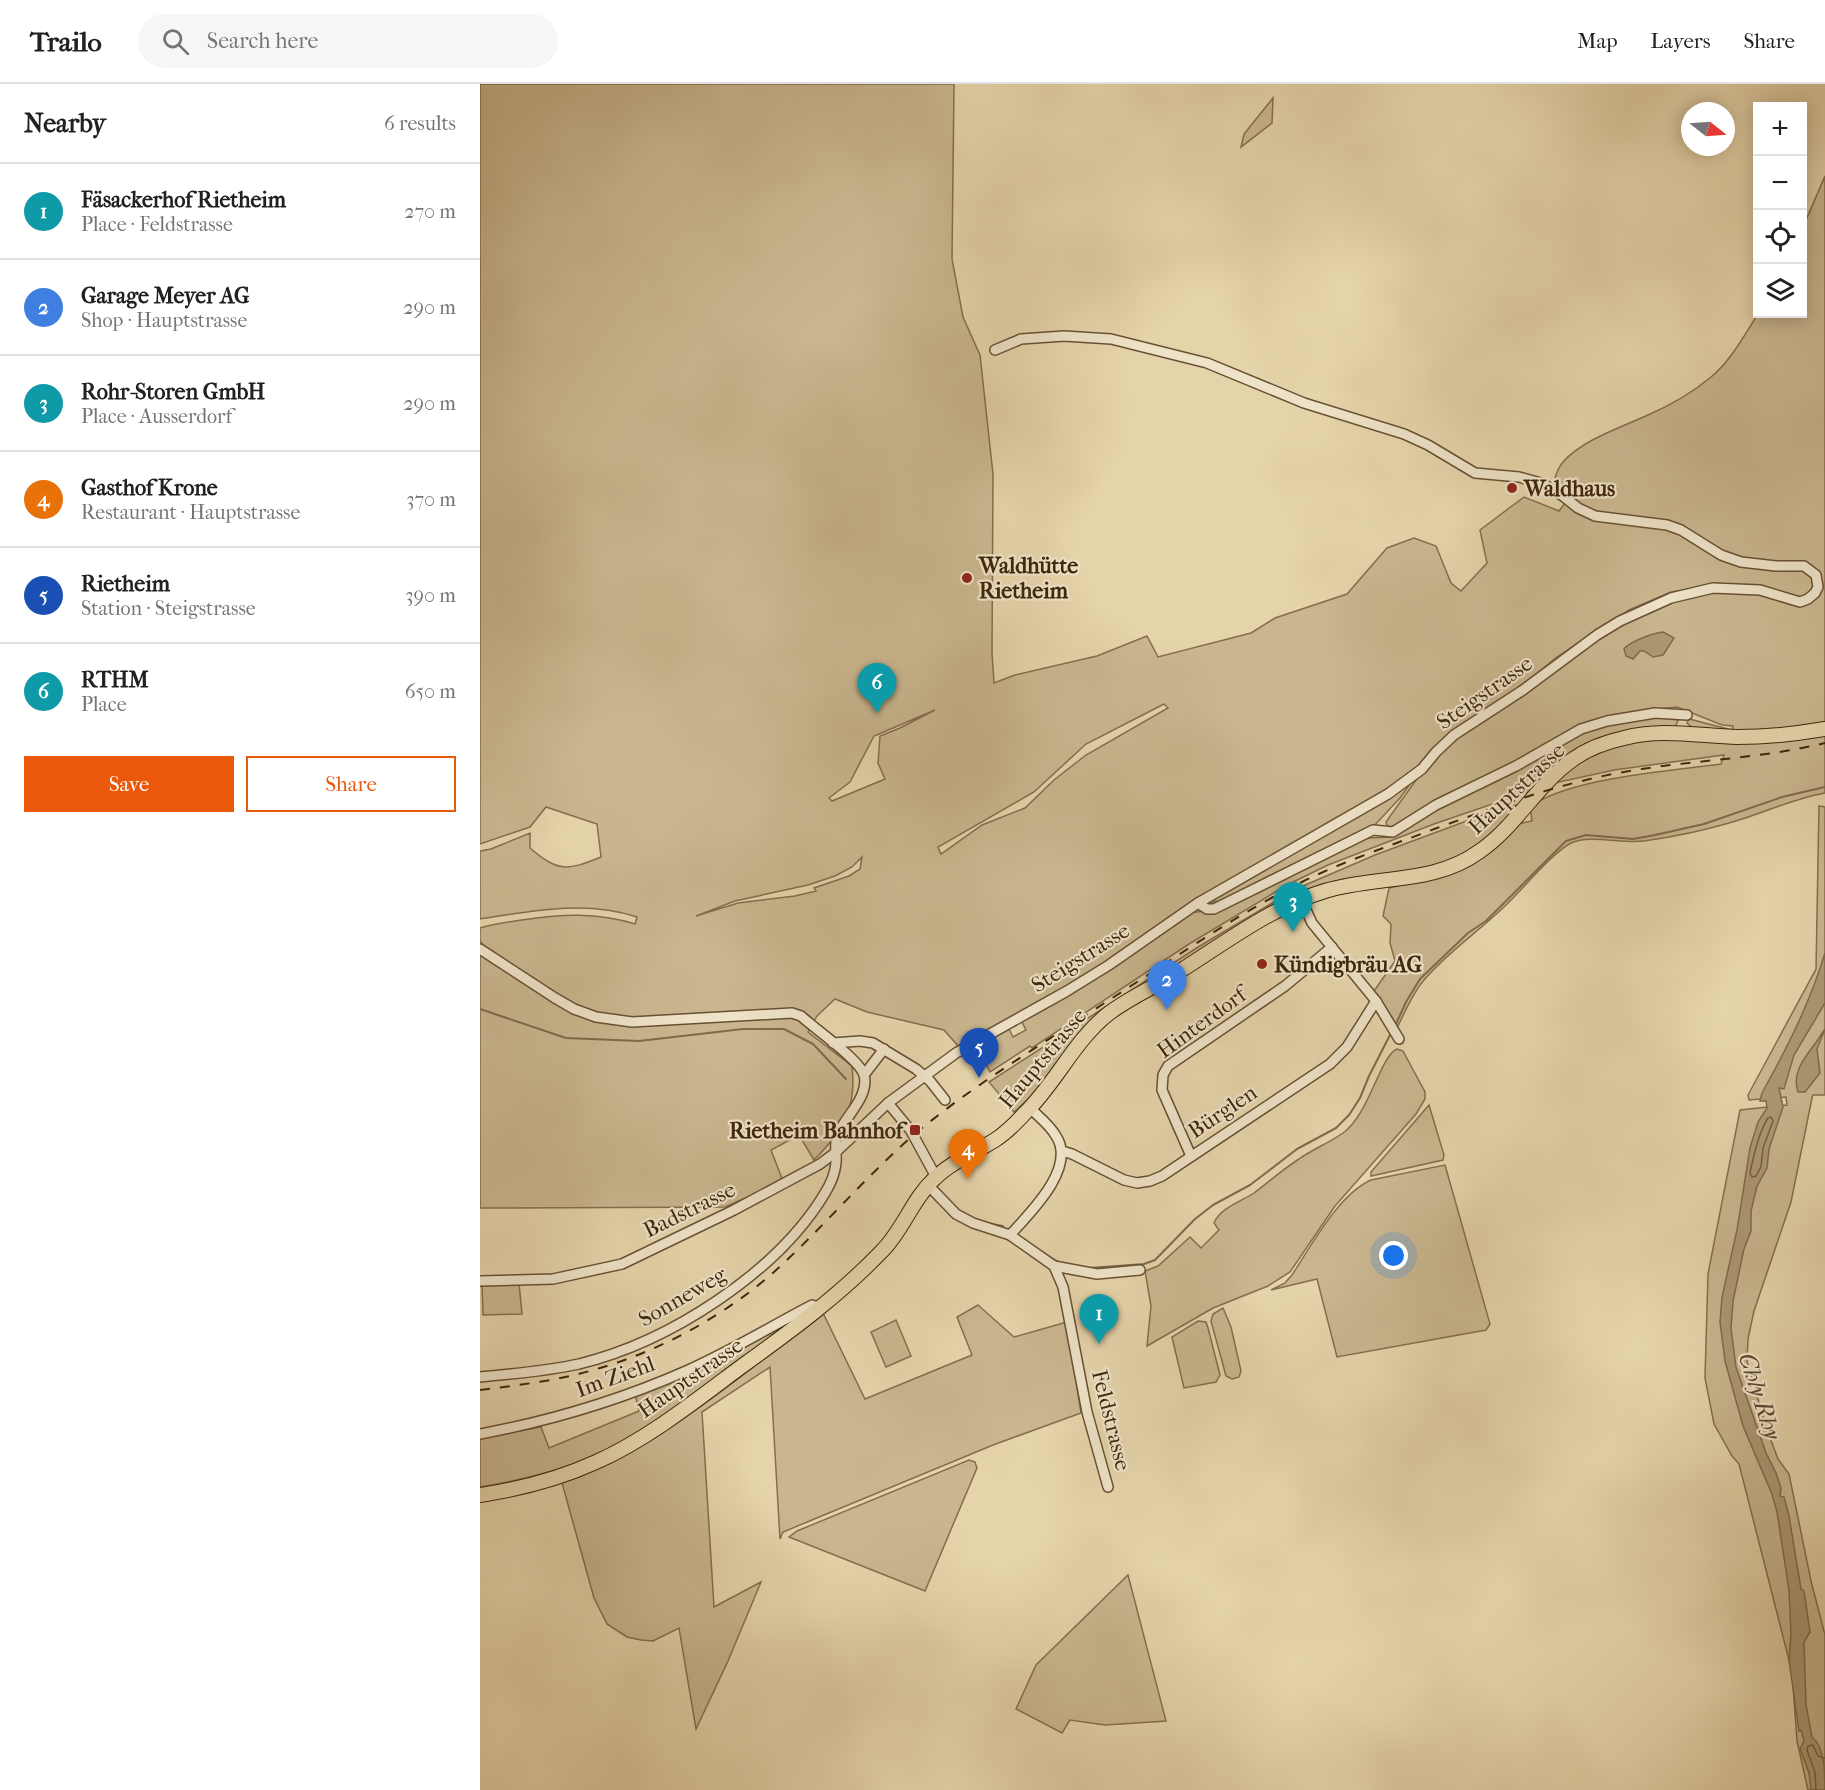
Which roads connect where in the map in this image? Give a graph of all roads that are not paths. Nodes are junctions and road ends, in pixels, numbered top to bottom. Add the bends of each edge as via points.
1 (994, 350) dead end
2 (1825, 729) edge
3 (1684, 734) junction
4 (1301, 899) junction
5 (1198, 903) junction
6 (1332, 947) junction
7 (480, 949) edge
8 (1376, 1001) junction
9 (1399, 1039) dead end
10 (833, 1043) junction
11 (884, 1049) junction
12 (864, 1075) junction
13 (924, 1076) junction
14 (945, 1100) dead end
15 (888, 1103) junction
16 (1030, 1108) junction
17 (1062, 1151) junction
18 (836, 1152) junction
19 (1191, 1156) junction
20 (932, 1181) junction
21 (1010, 1235) junction
22 (1054, 1266) junction
23 (1140, 1270) dead end
24 (480, 1281) edge
25 (819, 1308) junction
26 (480, 1377) edge
27 (480, 1434) edge
28 (1108, 1487) dead end
29 (480, 1495) edge

1 - 5 street, Steigstrasse via 1021,339 1064,336 1111,339 1167,352 1227,370 1321,409 1404,434 1474,473 1526,478 1548,486 1595,516 1667,525 1741,562 1804,566 1816,575 1815,593 1800,602 1760,590 1713,588 1671,598 1633,614 1454,735 1422,769 1388,794
2 - 3 main road, Hauptstrasse via 1741,737
3 - 4 main road, Hauptstrasse via 1628,736 1573,760 1496,838 1459,864 1435,873 1331,889
3 - 5 street via 1684,714 1630,716 1581,729 1436,805 1393,832 1372,830 1214,909
4 - 6 street via 1312,923
4 - 16 main road, Hauptstrasse via 1103,1017
5 - 13 street, Steigstrasse via 1109,965 956,1053
6 - 8 street
6 - 19 street, Hinterdorf via 1285,986 1168,1066 1162,1090
7 - 10 street via 564,1004 596,1017 632,1022 792,1013
8 - 9 street
8 - 19 street, Bürglen via 1347,1047 1330,1064
10 - 11 street via 866,1041
10 - 12 street
11 - 12 street
11 - 13 street
12 - 18 street, Sonneweg via 862,1093 838,1134
13 - 14 street
13 - 15 street, Steigstrasse
15 - 18 street, Badstrasse
15 - 20 street via 911,1131
16 - 17 street via 1058,1137
16 - 20 main road, Hauptstrasse via 999,1138
17 - 19 street, Bürglen via 1137,1183 1162,1176
17 - 21 street via 1058,1173 1046,1195
18 - 24 street, Badstrasse via 734,1210 622,1264 553,1279
18 - 26 street, Sonneweg via 834,1173 825,1193 798,1228 742,1284 702,1310 651,1338 581,1363
20 - 21 street via 956,1214
20 - 25 main road, Hauptstrasse via 897,1235
21 - 22 street
22 - 23 street via 1097,1274
22 - 28 street, Feldstrasse via 1063,1287 1087,1412
25 - 27 street, Im Ziehl via 812,1305 720,1355 652,1385 571,1413
25 - 29 main road, Hauptstrasse via 677,1414 600,1461 567,1475

